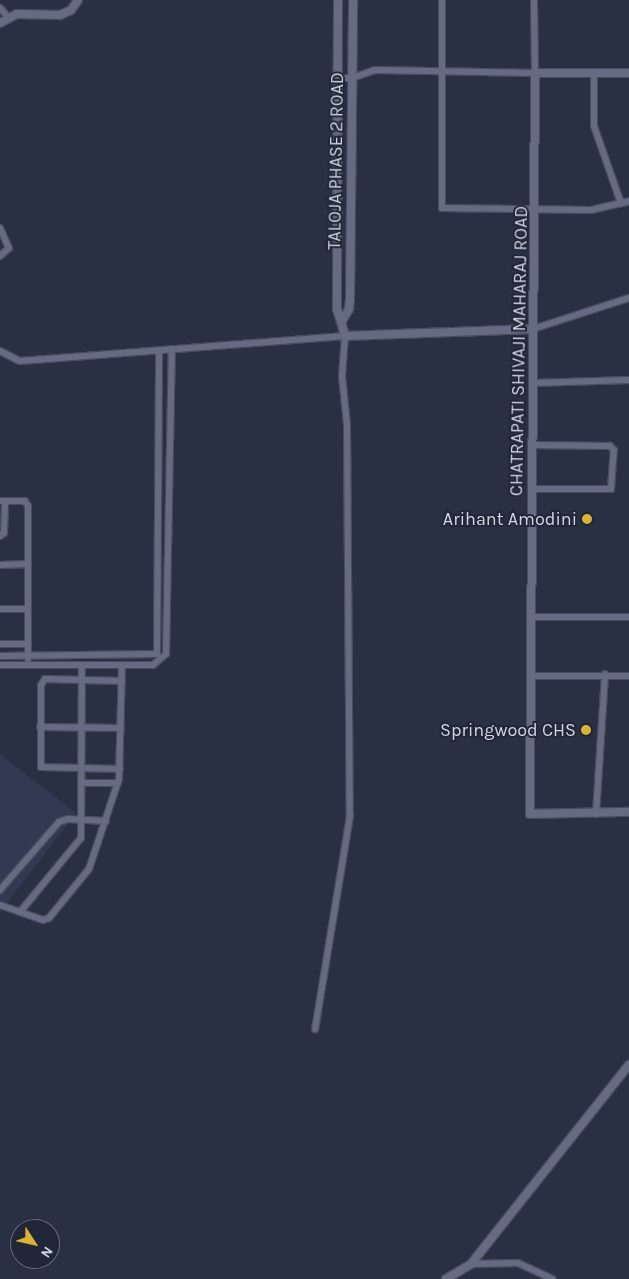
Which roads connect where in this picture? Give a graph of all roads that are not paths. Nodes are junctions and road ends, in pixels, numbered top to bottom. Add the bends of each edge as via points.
1 (78, 0) edge
2 (442, 0) edge
3 (534, 0) edge
4 (339, 1) edge
5 (352, 1) edge
6 (0, 8) edge
7 (8, 17) junction
8 (0, 23) edge
9 (441, 71) junction
10 (535, 73) junction
11 (594, 73) junction
12 (629, 73) edge
13 (339, 78) junction
14 (352, 78) junction
15 (629, 201) edge
16 (621, 204) junction
17 (535, 209) junction
18 (0, 228) edge
19 (0, 256) edge
20 (629, 298) edge
21 (342, 320) junction
22 (533, 329) junction
23 (345, 336) junction
24 (172, 349) junction
25 (160, 350) junction
26 (0, 352) edge
27 (629, 380) edge
28 (533, 383) junction
29 (533, 445) junction
30 (532, 489) junction
31 (3, 501) edge
32 (0, 536) edge
33 (0, 564) edge
34 (28, 564) junction
35 (0, 609) edge
36 (28, 609) junction
37 (532, 617) junction
38 (629, 617) edge
39 (0, 644) edge
40 (28, 644) junction
41 (157, 654) junction
42 (0, 656) edge
43 (28, 656) junction
44 (164, 659) junction
45 (0, 665) edge
46 (28, 665) junction
47 (82, 665) junction
48 (122, 665) junction
49 (605, 674) junction
50 (531, 676) junction
51 (629, 676) edge
52 (82, 680) junction
53 (122, 681) junction
54 (40, 727) junction
55 (81, 728) junction
56 (121, 728) junction
57 (81, 769) junction
58 (120, 769) junction
59 (81, 783) junction
60 (118, 783) junction
61 (629, 812) edge
62 (596, 814) junction
63 (82, 820) junction
64 (106, 821) junction
65 (0, 890) edge
66 (0, 906) edge
67 (20, 912) junction
68 (315, 1029) dead end
69 (629, 1064) edge
70 (471, 1264) junction
71 (446, 1279) edge
72 (552, 1279) edge

1 - 7 street via 71,10 60,15 24,13
2 - 9 street
3 - 10 street, CHATRAPATI SHIVAJI MAHARAJ ROAD
4 - 13 street, TALOJA PHASE 2 ROAD
5 - 14 street, TALOJA PHASE 2 ROAD
6 - 7 street
7 - 8 street
9 - 10 street
9 - 14 street via 375,70
9 - 17 street via 442,208
10 - 11 street
10 - 17 street, CHATRAPATI SHIVAJI MAHARAJ ROAD
11 - 12 street
11 - 16 street via 594,126
13 - 14 street
13 - 21 street, TALOJA PHASE 2 ROAD via 337,309
14 - 21 street, TALOJA PHASE 2 ROAD via 350,299 349,309
15 - 16 street
16 - 17 street via 591,210
17 - 22 street, CHATRAPATI SHIVAJI MAHARAJ ROAD
18 - 19 street via 9,248
20 - 22 street
21 - 23 street, TALOJA PHASE 2 ROAD
22 - 23 street
22 - 28 street, CHATRAPATI SHIVAJI MAHARAJ ROAD
23 - 24 street
23 - 68 street via 342,376 347,424 350,816
24 - 25 street
24 - 44 street via 167,648
25 - 26 street via 20,361
25 - 41 street
27 - 28 street
28 - 29 street, CHATRAPATI SHIVAJI MAHARAJ ROAD
29 - 30 street, CHATRAPATI SHIVAJI MAHARAJ ROAD
29 - 30 street via 610,446 614,450 611,489
30 - 37 street, CHATRAPATI SHIVAJI MAHARAJ ROAD
31 - 32 street via 4,533
31 - 34 street via 25,501 28,506
33 - 34 street
34 - 36 street
35 - 36 street
36 - 40 street
37 - 38 street
37 - 50 street, CHATRAPATI SHIVAJI MAHARAJ ROAD
39 - 40 street
40 - 43 street
41 - 43 street
41 - 44 street
42 - 43 street
43 - 46 street
44 - 48 street via 153,665
45 - 46 street
46 - 47 street
47 - 48 street
47 - 52 street
48 - 53 street
49 - 50 street
49 - 51 street
49 - 62 street
50 - 62 street, CHATRAPATI SHIVAJI MAHARAJ ROAD via 530,814
52 - 53 street
52 - 54 street via 43,680
52 - 55 street
53 - 56 street
54 - 55 street
54 - 57 street via 41,767
55 - 56 street
55 - 57 street
56 - 58 street
57 - 58 street
57 - 59 street
58 - 60 street
59 - 60 street
59 - 63 street
60 - 64 street
61 - 62 street, CHATRAPATI SHIVAJI MAHARAJ ROAD
63 - 64 street
63 - 65 street via 63,820 57,824
63 - 67 street via 78,845
64 - 67 street via 86,875 52,917 43,920
66 - 67 street
69 - 70 street
70 - 71 street
70 - 72 street via 518,1263

